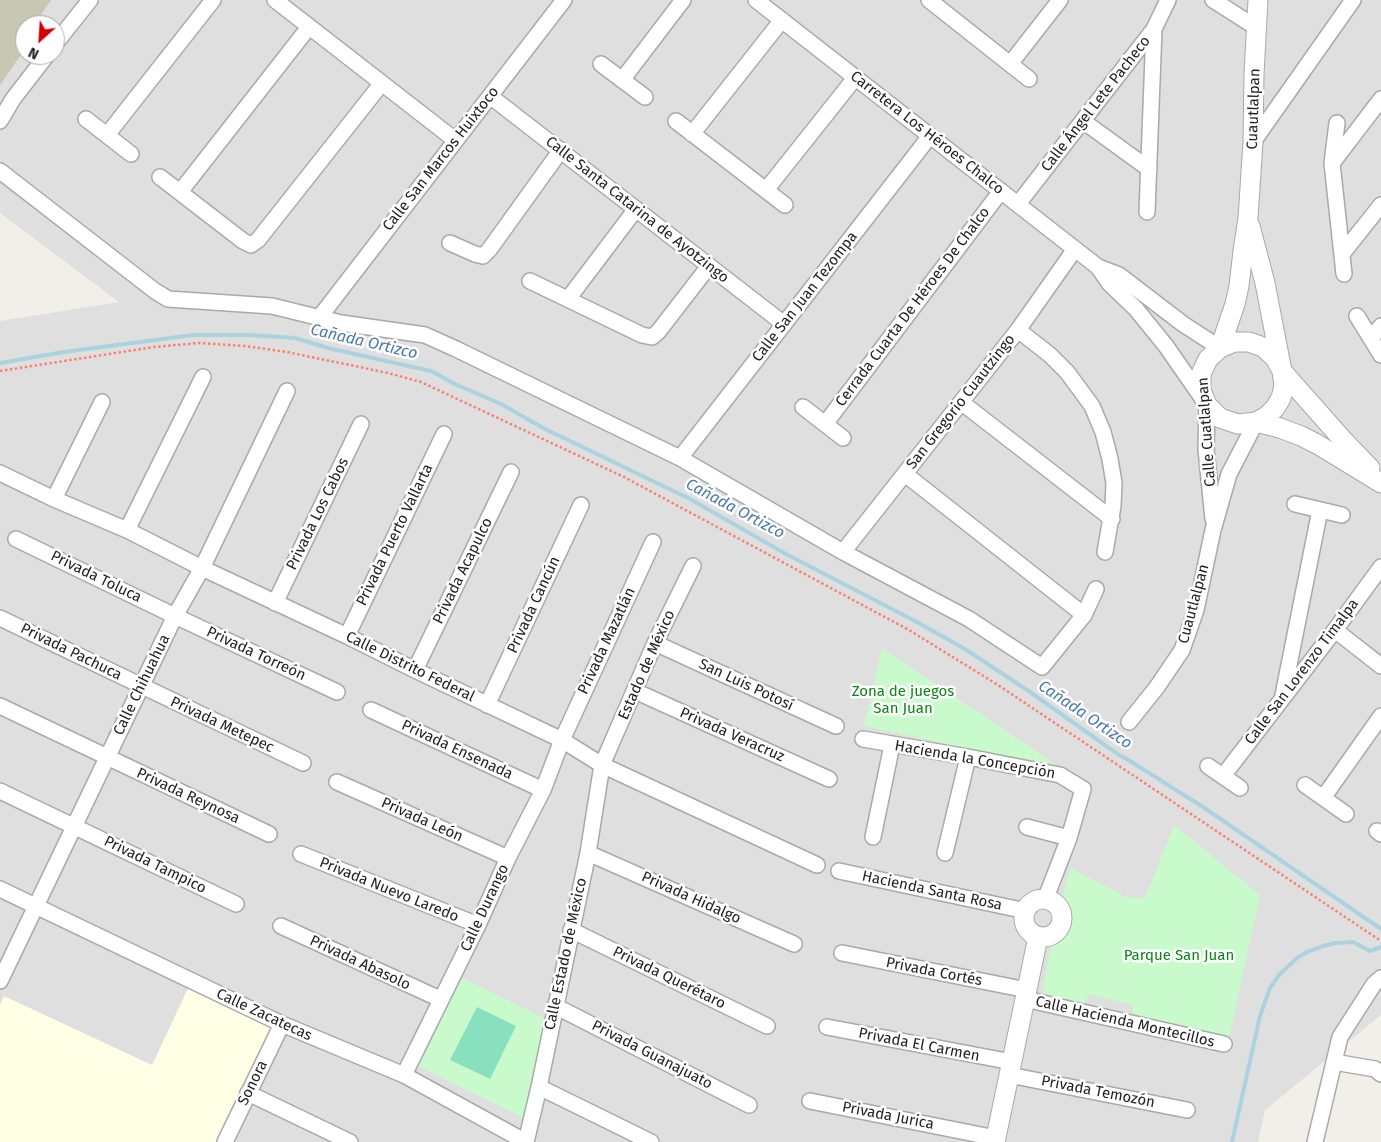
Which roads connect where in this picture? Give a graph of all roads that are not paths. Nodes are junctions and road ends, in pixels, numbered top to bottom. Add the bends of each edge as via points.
1 (90, 0) edge
2 (214, 0) edge
3 (275, 0) edge
4 (564, 0) edge
5 (683, 0) edge
6 (756, 0) edge
7 (1060, 0) edge
8 (1168, 0) edge
9 (1213, 0) edge
10 (1258, 0) edge
11 (1354, 0) edge
12 (937, 2) edge
13 (782, 20) junction
14 (310, 26) junction
15 (1257, 28) junction
16 (1154, 29) junction
17 (65, 31) edge
18 (601, 64) dead end
19 (1010, 64) junction
20 (39, 65) edge
21 (855, 78) junction
22 (1029, 79) dead end
23 (622, 80) junction
24 (382, 83) junction
25 (490, 96) junction
26 (644, 97) dead end
27 (1381, 100) edge
28 (86, 119) dead end
29 (0, 120) edge
30 (676, 121) dead end
31 (1083, 121) junction
32 (1337, 123) dead end
33 (692, 134) junction
34 (107, 135) junction
35 (930, 136) junction
36 (455, 140) junction
37 (1253, 142) junction
38 (561, 150) junction
39 (131, 154) dead end
40 (1332, 163) junction
41 (1149, 170) junction
42 (0, 171) edge
43 (160, 177) dead end
44 (766, 190) junction
45 (1000, 191) junction
46 (180, 192) junction
47 (1018, 204) junction
48 (785, 205) dead end
49 (1381, 206) edge
50 (636, 210) junction
51 (1147, 212) dead end
52 (1248, 218) junction
53 (450, 243) dead end
54 (1075, 249) junction
55 (1342, 254) junction
56 (709, 266) junction
57 (1098, 267) junction
58 (1344, 274) dead end
59 (530, 281) dead end
60 (568, 299) junction
61 (1357, 316) dead end
62 (319, 318) junction
63 (784, 324) junction
64 (1381, 326) edge
65 (1018, 330) junction
66 (1371, 338) junction
67 (1220, 348) junction
68 (1381, 355) edge
69 (203, 377) dead end
70 (1283, 378) junction
71 (287, 391) dead end
72 (102, 402) dead end
73 (961, 402) junction
74 (1207, 405) junction
75 (803, 408) dead end
76 (1256, 422) junction
77 (361, 424) dead end
78 (825, 424) junction
79 (444, 434) dead end
80 (843, 438) dead end
81 (680, 458) junction
82 (511, 472) dead end
83 (0, 473) edge
84 (905, 474) junction
85 (1381, 481) edge
86 (54, 499) junction
87 (1295, 504) dead end
88 (581, 505) dead end
89 (1320, 510) junction
90 (1342, 515) dead end
91 (1112, 519) junction
92 (127, 530) junction
93 (1213, 530) junction
94 (16, 539) dead end
95 (653, 542) dead end
96 (843, 552) junction
97 (1106, 552) dead end
98 (693, 566) dead end
99 (1381, 567) edge
100 (202, 568) junction
101 (1096, 589) dead end
102 (276, 603) junction
103 (1084, 615) junction
104 (175, 616) junction
105 (0, 618) edge
106 (1336, 630) junction
107 (347, 636) junction
108 (655, 643) junction
109 (1381, 666) edge
110 (415, 670) junction
111 (141, 686) junction
112 (635, 691) junction
113 (337, 692) dead end
114 (1282, 700) junction
115 (487, 704) junction
116 (0, 706) edge
117 (371, 710) dead end
118 (1381, 716) edge
119 (1129, 722) dead end
120 (836, 726) dead end
121 (863, 739) dead end
122 (562, 740) junction
123 (892, 745) junction
124 (107, 757) junction
125 (968, 757) junction
126 (303, 763) dead end
127 (602, 765) junction
128 (1208, 766) dead end
129 (1222, 776) junction
130 (829, 779) dead end
131 (337, 782) dead end
132 (1305, 785) dead end
133 (1240, 788) dead end
134 (544, 790) junction
135 (0, 791) edge
136 (1323, 798) junction
137 (1346, 814) dead end
138 (74, 826) junction
139 (1027, 827) dead end
140 (269, 834) dead end
141 (873, 837) dead end
142 (1069, 838) junction
143 (588, 853) junction
144 (945, 853) dead end
145 (301, 854) dead end
146 (508, 858) junction
147 (818, 865) dead end
148 (839, 871) dead end
149 (0, 889) edge
150 (1045, 900) junction
151 (236, 904) dead end
152 (36, 906) junction
153 (1026, 911) junction
154 (478, 925) junction
155 (281, 926) dead end
156 (572, 930) junction
157 (1038, 936) junction
158 (794, 944) dead end
159 (842, 953) dead end
160 (1381, 978) edge
161 (0, 979) edge
162 (1026, 995) junction
163 (440, 999) junction
164 (555, 1006) junction
165 (282, 1024) junction
166 (767, 1026) dead end
167 (827, 1027) dead end
168 (1224, 1044) dead end
169 (1334, 1062) junction
170 (1011, 1068) junction
171 (1381, 1074) edge
172 (404, 1075) junction
173 (539, 1087) junction
174 (248, 1093) junction
175 (810, 1101) dead end
176 (750, 1105) dead end
177 (1187, 1110) dead end
178 (996, 1140) edge
179 (225, 1142) edge
180 (350, 1142) edge
181 (526, 1142) edge
182 (651, 1142) edge
183 (1315, 1142) edge

1 - 17 street
2 - 34 street
3 - 14 street
4 - 25 street, Calle San Marcos Huixtoco
5 - 23 street
6 - 13 street, Carretera Los Héroes Chalco
7 - 19 street
8 - 16 street, Calle Ángel Lete Pacheco
9 - 15 street
10 - 15 street, Cuautlalpan
11 - 37 street
12 - 19 street
13 - 21 street, Carretera Los Héroes Chalco
13 - 33 street
14 - 24 street
14 - 46 street
15 - 37 street, Cuautlalpan
16 - 31 street, Calle Ángel Lete Pacheco
16 - 41 street
18 - 23 street
19 - 22 street
20 - 29 street
21 - 35 street, Carretera Los Héroes Chalco
21 - 44 street
23 - 26 street
24 - 36 street
24 - 46 street via 252,244 242,241
25 - 36 street, Calle San Marcos Huixtoco
25 - 38 street, Calle Santa Catarina de Ayotzingo
27 - 40 street
28 - 34 street
30 - 33 street
31 - 41 street
31 - 47 street, Calle Ángel Lete Pacheco
32 - 40 street
33 - 44 street
34 - 39 street
35 - 45 street, Carretera Los Héroes Chalco
35 - 63 street, Calle San Juan Tezompa
36 - 62 street, Calle San Marcos Huixtoco
37 - 52 street, Cuautlalpan
38 - 50 street, Calle Santa Catarina de Ayotzingo
38 - 53 street via 483,256
40 - 55 street
41 - 51 street
42 - 62 street via 168,299 272,306
43 - 46 street
44 - 48 street
45 - 47 street, Carretera Los Héroes Chalco
45 - 78 street, Cerrada Cuarta De Héroes De Chalco
47 - 54 street, Carretera Los Héroes Chalco
49 - 55 street
50 - 56 street, Calle Santa Catarina de Ayotzingo
50 - 60 street
52 - 67 street, Calle Cuatlalpan via 1239,286
52 - 70 street
54 - 57 street, Carretera Los Héroes Chalco
54 - 65 street, San Gregorio Cuautzingo
55 - 58 street
56 - 60 street via 652,337
56 - 63 street, Calle Santa Catarina de Ayotzingo
57 - 67 street, Carretera Los Héroes Chalco via 1119,275
57 - 74 street, Carretera Los Héroes Chalco via 1166,346
59 - 60 street
61 - 66 street
62 - 81 street via 425,335
63 - 81 street, Calle San Juan Tezompa
64 - 66 street
65 - 73 street, San Gregorio Cuautzingo
65 - 91 street via 1067,372 1092,406 1110,459 1114,483
66 - 68 street
67 - 70 street, Carretera Los Héroes Chalco via 1234,342 1249,342 1263,348 1275,358
67 - 74 street, Calle Cuatlalpan via 1208,359 1201,374 1201,390
69 - 92 street
70 - 76 street, Calle Cuatlalpan via 1281,398 1275,408
70 - 85 street, Carretera Los Héroes Chalco
71 - 100 street, Calle Chihuahua
72 - 86 street
73 - 84 street, San Gregorio Cuautzingo
73 - 91 street
74 - 76 street, Carretera Los Héroes Chalco via 1220,418 1238,424
74 - 93 street, Calle Cuatlalpan via 1206,449
75 - 78 street
76 - 85 street, Carretera Los Héroes Chalco via 1309,440
76 - 93 street, Calle Cuatlalpan via 1229,474
77 - 102 street, Privada Los Cabos
78 - 80 street
79 - 107 street, Privada Puerto Vallarta
81 - 96 street
82 - 110 street, Privada Acapulco
83 - 86 street, Calle Distrito Federal
84 - 96 street, San Gregorio Cuautzingo
84 - 103 street
86 - 92 street, Calle Distrito Federal
87 - 89 street
88 - 115 street, Privada Cancún
89 - 90 street
89 - 114 street
91 - 97 street
92 - 100 street, Calle Distrito Federal
93 - 119 street, Cuautlalpan via 1196,610 1182,650
94 - 104 street, Privada Toluca
95 - 122 street, Privada Mazatlán
96 - 103 street via 970,619 1042,668
98 - 108 street, Estado de México
99 - 106 street, Calle San Lorenzo Timalpa
100 - 102 street, Calle Distrito Federal
100 - 104 street, Calle Chihuahua
101 - 103 street
102 - 107 street, Calle Distrito Federal
104 - 111 street, Calle Chihuahua
104 - 113 street, Privada Torreón
105 - 111 street, Privada Pachuca
106 - 109 street
106 - 114 street, Calle San Lorenzo Timalpa
107 - 110 street, Calle Distrito Federal
108 - 112 street, Estado de México
108 - 120 street, San Luis Potosí
110 - 115 street, Calle Distrito Federal
111 - 124 street, Calle Chihuahua
111 - 126 street, Privada Metepec
112 - 127 street, Estado de México
112 - 130 street, Privada Veracruz
114 - 129 street, Calle San Lorenzo Timalpa
115 - 122 street, Calle Distrito Federal
116 - 124 street, Privada Reynosa
117 - 134 street, Privada Ensenada
118 - 136 street
121 - 123 street, Hacienda la Concepción
122 - 127 street, Calle Distrito Federal
122 - 134 street, Calle Durango
123 - 125 street, Hacienda la Concepción
123 - 141 street
124 - 138 street, Calle Chihuahua
124 - 140 street, Privada Reynosa
125 - 142 street, Hacienda la Concepción via 1060,775 1083,790
125 - 144 street
127 - 143 street, Calle Estado de México
127 - 147 street, Calle Distrito Federal
128 - 129 street
129 - 133 street
131 - 146 street, Privada León
132 - 136 street
134 - 146 street, Calle Durango
135 - 138 street, Privada Tampico
136 - 137 street
138 - 151 street, Privada Tampico
138 - 152 street, Calle Chihuahua
139 - 142 street
142 - 150 street
143 - 156 street, Calle Estado de México
143 - 158 street, Privada Hidalgo
145 - 154 street, Privada Nuevo Laredo
146 - 154 street, Calle Durango
148 - 153 street, Hacienda Santa Rosa
149 - 152 street, Calle Zacatecas
150 - 153 street via 1033,902
150 - 157 street via 1060,910 1062,922 1055,933
152 - 161 street, Calle Chihuahua
152 - 165 street, Calle Zacatecas
153 - 157 street via 1024,916 1028,930
154 - 163 street, Calle Durango
155 - 163 street, Privada Abasolo
156 - 164 street, Calle Estado de México
156 - 166 street, Privada Querétaro
157 - 162 street
159 - 162 street, Privada Cortés
160 - 169 street via 1340,1038
162 - 168 street, Calle Hacienda Montecillos
162 - 170 street
163 - 172 street, Calle Durango
164 - 173 street, Calle Estado de México
164 - 176 street, Privada Guanajuato
165 - 172 street, Calle Zacatecas
165 - 174 street, Sonora
167 - 170 street, Privada El Carmen
169 - 171 street via 1375,1069
169 - 183 street
170 - 177 street, Privada Temozón
170 - 178 street
172 - 181 street, Calle Zacatecas
173 - 181 street, Calle Estado de México
173 - 182 street
174 - 179 street, Sonora
174 - 180 street
175 - 178 street, Privada Jurica

